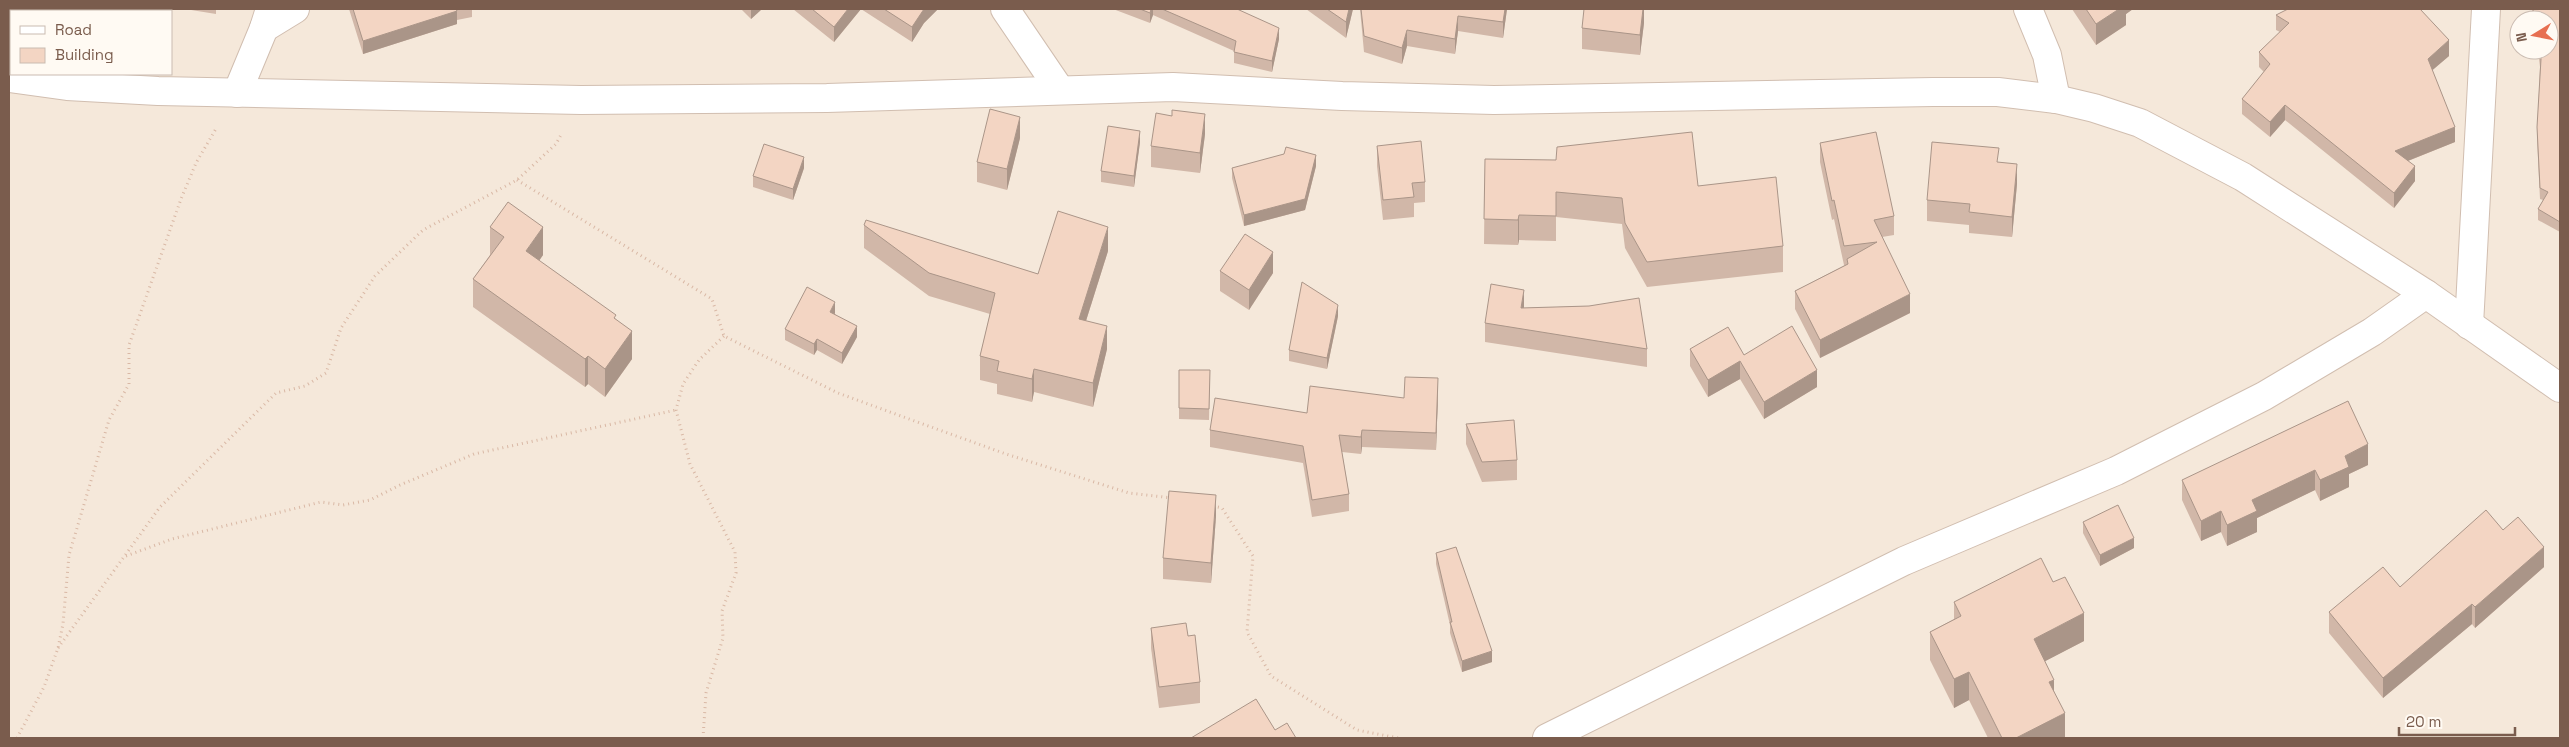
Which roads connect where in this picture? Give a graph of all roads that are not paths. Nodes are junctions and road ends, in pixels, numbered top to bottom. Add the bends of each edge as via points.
1 (295, 9) edge
2 (1005, 9) edge
3 (2028, 9) edge
4 (2486, 9) edge
5 (267, 19) edge
6 (9, 78) edge
7 (1060, 90) junction
8 (237, 93) junction
9 (2056, 99) junction
10 (2426, 294) junction
11 (2469, 326) junction
12 (2560, 388) edge
13 (1547, 738) edge

1 - 5 street
2 - 7 street
3 - 9 street via 2047,55
4 - 11 street
5 - 8 street
6 - 8 street via 67,86
7 - 8 street via 828,98 581,100
7 - 9 street via 1173,87 1494,100 1998,92
9 - 10 street via 2140,123 2186,146 2242,177
10 - 11 street
10 - 13 street via 2372,332 2229,414 2116,471 1904,561
11 - 12 street

